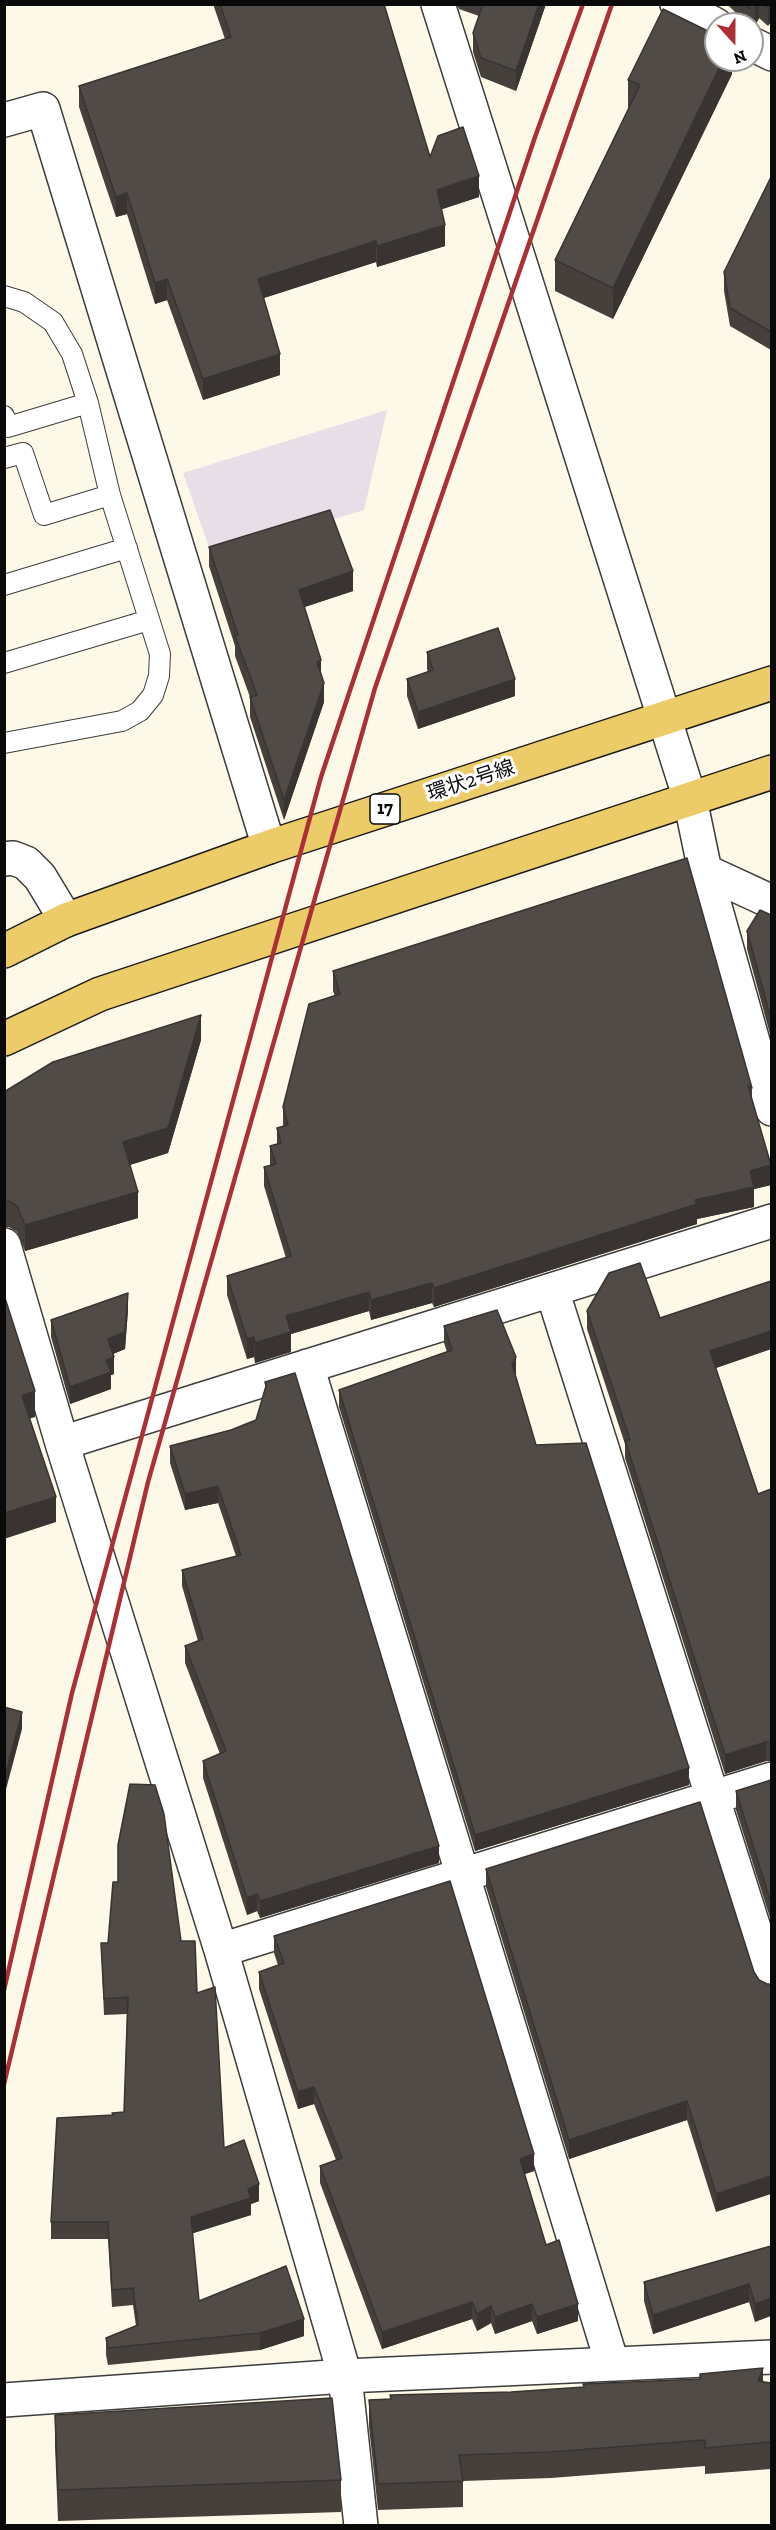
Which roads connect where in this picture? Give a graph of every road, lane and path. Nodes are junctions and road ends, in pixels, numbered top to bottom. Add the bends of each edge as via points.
1 (438, 4) edge
2 (677, 4) edge
3 (704, 19) edge
4 (4, 120) edge
5 (4, 296) edge
6 (88, 403) junction
7 (4, 416) edge
8 (4, 458) edge
9 (110, 495) junction
10 (127, 548) junction
11 (4, 585) edge
12 (149, 620) junction
13 (4, 663) edge
14 (771, 683) edge
15 (663, 717) junction
16 (4, 743) edge
17 (771, 772) edge
18 (690, 799) junction
19 (269, 847) junction
20 (4, 859) edge
21 (705, 871) junction
22 (771, 903) edge
23 (66, 920) junction
24 (4, 951) edge
25 (4, 1039) edge
26 (771, 1109) edge
27 (771, 1221) edge
28 (4, 1245) edge
29 (552, 1290) junction
30 (308, 1366) junction
31 (62, 1443) junction
32 (771, 1779) edge
33 (712, 1797) junction
34 (462, 1875) junction
35 (221, 1950) junction
36 (771, 1986) edge
37 (771, 2356) edge
38 (612, 2363) junction
39 (345, 2376) junction
40 (4, 2400) edge
41 (361, 2526) edge

1 - 15 street
2 - 3 street
4 - 19 street via 43,109
5 - 6 lane via 24,302 53,322 72,354
6 - 7 lane via 8,427
6 - 9 lane
8 - 9 lane via 23,453 44,515
9 - 10 lane
10 - 11 lane
10 - 12 lane
12 - 13 lane
12 - 16 lane via 160,654 159,676 153,695 140,711 122,721
14 - 15 main road, 環状2号線 / 17
15 - 18 street
15 - 19 main road, 環状2号線 / 17
17 - 18 main road
18 - 21 street
18 - 25 main road via 100,994
19 - 23 main road, 環状2号線 / 17
20 - 23 street via 26,862 40,877
21 - 22 street
21 - 26 street
23 - 24 main road, 環状2号線 / 17
27 - 29 street
28 - 31 street
29 - 30 street
29 - 33 street
30 - 31 street
30 - 34 street
31 - 35 street
32 - 33 street
33 - 34 street
33 - 36 street
34 - 35 street
34 - 38 street
35 - 39 street
37 - 38 street
38 - 39 street
39 - 40 street
39 - 41 street

